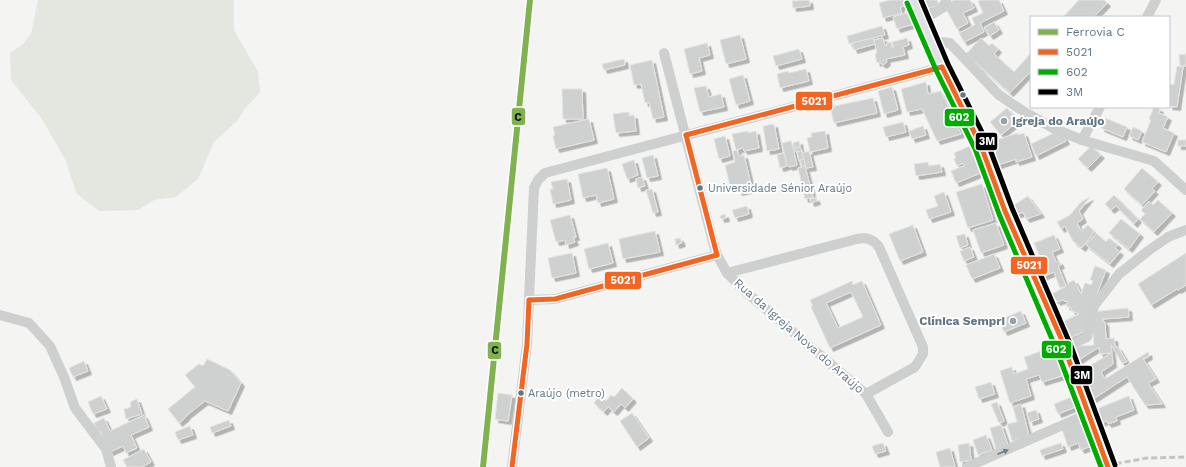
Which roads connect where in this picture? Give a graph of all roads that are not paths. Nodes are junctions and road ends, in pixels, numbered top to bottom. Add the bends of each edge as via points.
1 (913, 0) edge
2 (946, 0) edge
3 (1156, 0) edge
4 (1148, 16) edge
5 (922, 20) junction
6 (932, 43) junction
7 (664, 53) dead end
8 (942, 67) junction
9 (1099, 108) edge
10 (686, 135) junction
11 (1082, 140) junction
12 (1186, 190) edge
13 (1186, 230) edge
14 (716, 255) junction
15 (727, 273) junction
16 (530, 300) junction
17 (0, 315) edge
18 (1064, 348) junction
19 (866, 394) junction
20 (1088, 414) junction
21 (888, 432) dead end
22 (111, 467) edge
23 (512, 467) edge
24 (968, 467) edge
25 (1108, 467) edge

1 - 5 main road
2 - 5 street via 944,7
3 - 4 street
5 - 6 main road
6 - 8 main road
6 - 11 street via 950,43 999,95 1055,129
7 - 10 street, Rua da Igreja Nova do Araújo
8 - 10 street
8 - 18 main road via 981,146
9 - 11 street
10 - 14 street, Rua da Igreja Nova do Araújo
10 - 16 street via 545,173 538,180 534,188
11 - 12 street via 1154,161
13 - 18 street via 1168,237 1119,274 1094,306 1087,337
14 - 15 street, Rua da Igreja Nova do Araújo
14 - 16 street via 555,299
15 - 19 street, Rua da Igreja Nova do Araújo
15 - 19 street via 857,239 867,238 874,241 879,247 923,347 923,354 915,367
16 - 23 street
17 - 22 street via 29,323 50,346 75,408 106,449
18 - 20 main road
19 - 21 street, Rua da Igreja Nova do Araújo
24 -> 20 street
20 - 25 main road, bridge

